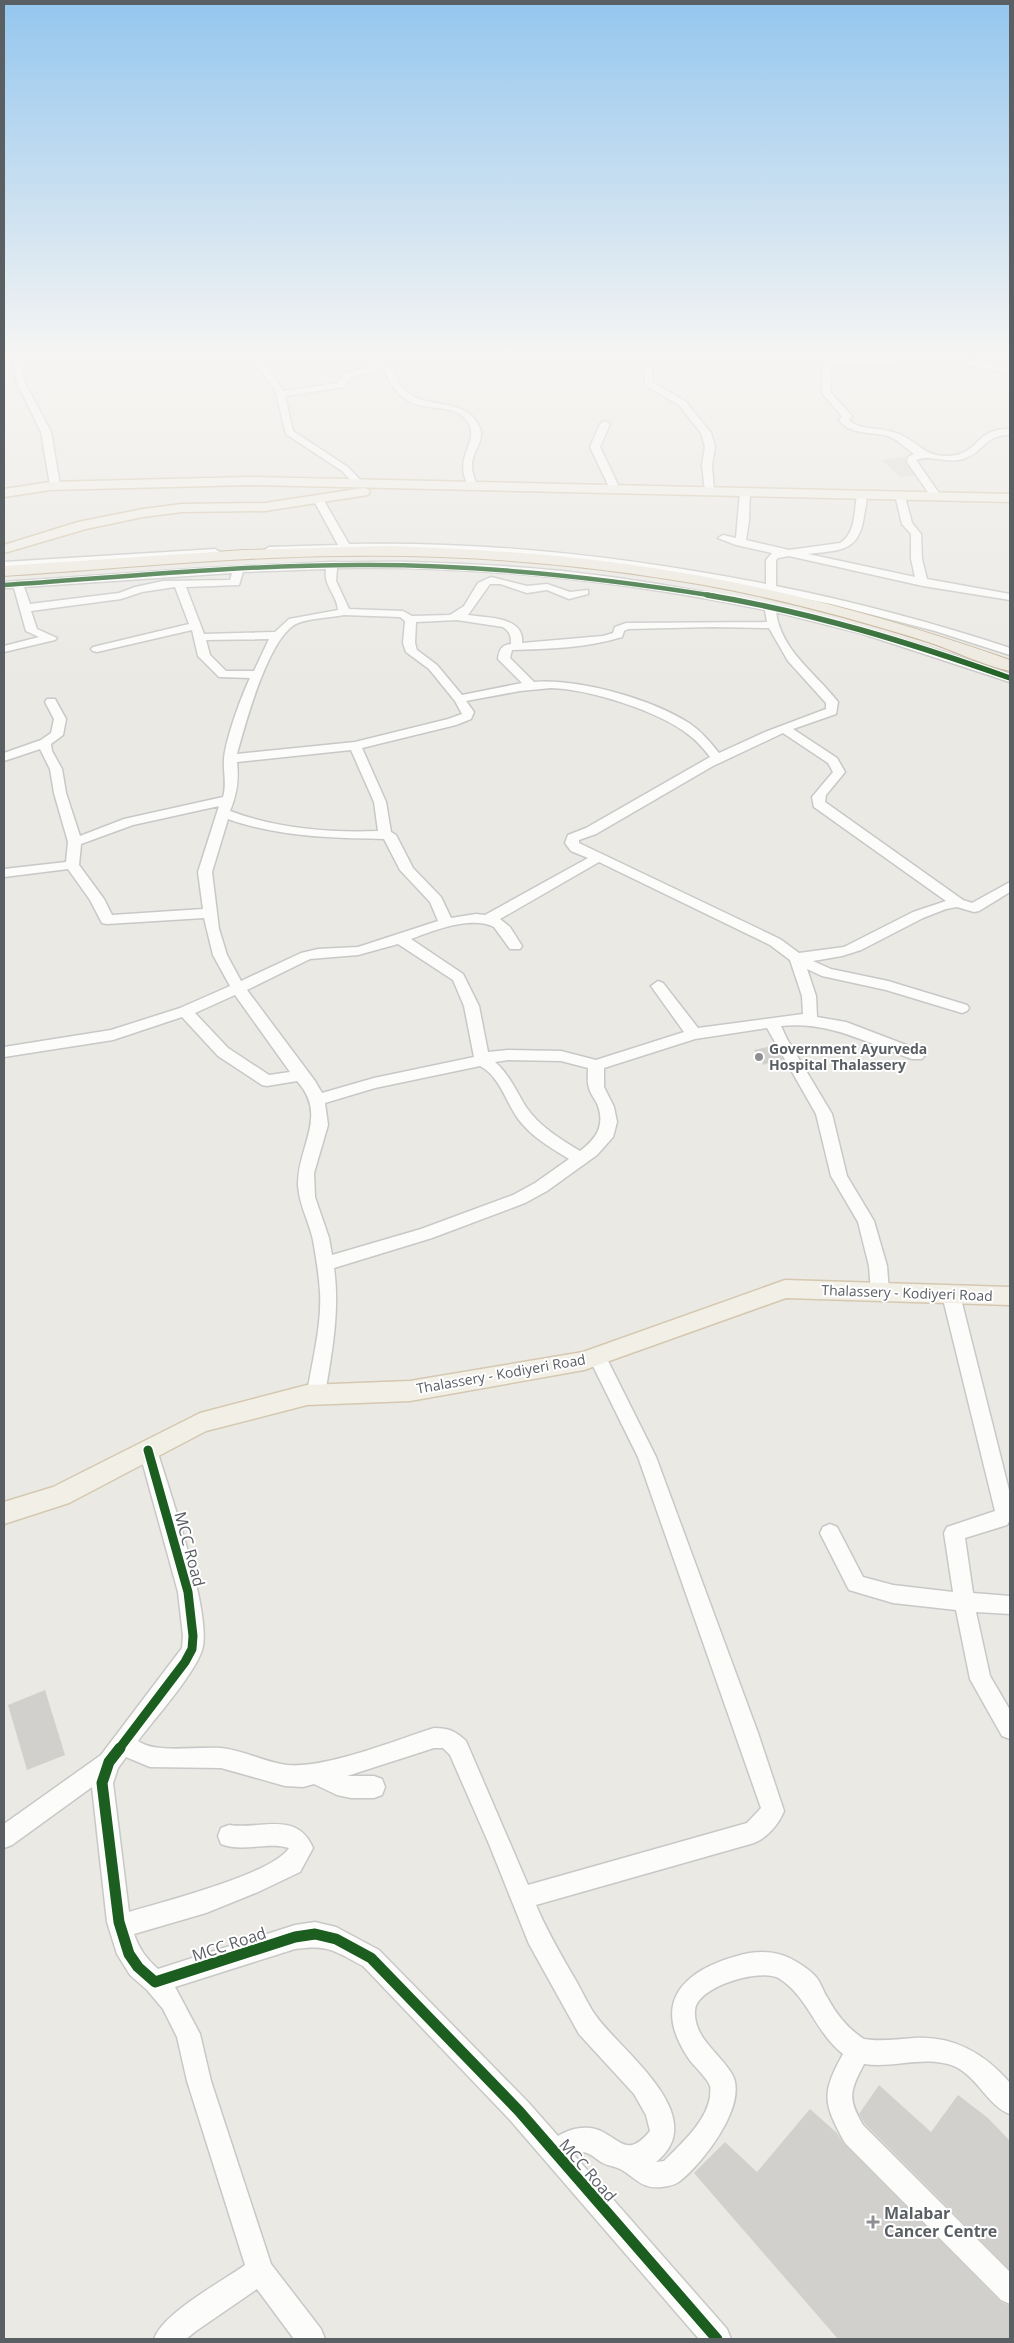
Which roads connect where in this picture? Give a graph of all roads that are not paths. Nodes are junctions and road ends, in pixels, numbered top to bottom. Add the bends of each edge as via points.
1 (52, 465) edge
2 (339, 465) edge
3 (467, 465) edge
4 (604, 465) edge
5 (707, 465) edge
6 (914, 465) edge
7 (358, 482) junction
8 (407, 483) junction
9 (472, 485) junction
10 (55, 486) junction
11 (615, 488) junction
12 (710, 491) junction
13 (745, 492) junction
14 (4, 493) edge
15 (862, 494) junction
16 (900, 496) junction
17 (936, 496) junction
18 (1010, 498) edge
19 (318, 499) junction
20 (723, 538) dead end
21 (740, 542) junction
22 (345, 547) junction
23 (4, 549) edge
24 (782, 553) junction
25 (4, 565) edge
26 (332, 565) junction
27 (238, 569) junction
28 (4, 571) edge
29 (11, 581) edge
30 (923, 582) junction
31 (4, 585) edge
32 (180, 585) junction
33 (771, 587) junction
34 (584, 592) dead end
35 (1010, 597) edge
36 (770, 607) junction
37 (26, 608) junction
38 (344, 612) junction
39 (457, 617) junction
40 (411, 620) junction
41 (774, 625) junction
42 (196, 626) junction
43 (278, 635) junction
44 (200, 638) junction
45 (516, 646) junction
46 (4, 649) edge
47 (97, 649) dead end
48 (1010, 652) edge
49 (1010, 666) edge
50 (1010, 672) edge
51 (258, 674) junction
52 (1010, 678) edge
53 (531, 686) junction
54 (459, 699) junction
55 (51, 702) dead end
56 (784, 728) junction
57 (45, 744) junction
58 (355, 746) junction
59 (4, 757) edge
60 (717, 758) junction
61 (230, 759) junction
62 (225, 807) junction
63 (385, 835) junction
64 (75, 842) junction
65 (597, 858) junction
66 (72, 865) junction
67 (4, 873) edge
68 (1010, 886) edge
69 (958, 903) junction
70 (210, 913) junction
71 (489, 919) junction
72 (446, 923) junction
73 (401, 939) junction
74 (515, 946) dead end
75 (796, 958) junction
76 (658, 986) dead end
77 (238, 988) junction
78 (962, 1008) dead end
79 (185, 1011) junction
80 (809, 1020) junction
81 (772, 1022) junction
82 (694, 1034) junction
83 (4, 1052) edge
84 (917, 1055) dead end
85 (481, 1060) junction
86 (596, 1065) junction
87 (301, 1074) junction
88 (317, 1100) junction
89 (580, 1158) junction
90 (325, 1264) junction
91 (880, 1292) junction
92 (951, 1295) junction
93 (1010, 1296) edge
94 (597, 1356) junction
95 (316, 1394) junction
96 (148, 1450) junction
97 (4, 1513) edge
98 (830, 1533) dead end
99 (964, 1601) junction
100 (1010, 1604) edge
101 (1010, 1729) edge
102 (124, 1743) junction
103 (109, 1762) junction
104 (317, 1774) junction
105 (374, 1787) dead end
106 (229, 1836) dead end
107 (4, 1837) edge
108 (521, 1898) junction
109 (120, 1926) junction
110 (155, 1982) junction
111 (858, 2050) junction
112 (1010, 2102) edge
113 (557, 2155) junction
114 (627, 2158) junction
115 (260, 2271) junction
116 (1010, 2291) edge
117 (167, 2339) edge
118 (311, 2339) edge
119 (717, 2339) edge

1 - 10 street
2 - 7 street
3 - 9 street
4 - 11 street
5 - 12 street
6 - 17 street
7 - 8 main road
7 - 10 main road via 249,480
8 - 9 main road
8 - 19 main road
9 - 11 main road
10 - 14 main road
11 - 12 main road
12 - 13 main road
13 - 15 main road
13 - 21 street
15 - 16 main road
15 - 24 street via 852,542 843,546
16 - 17 main road
16 - 30 street via 906,524 916,534 915,550
17 - 18 main road
19 - 22 street
19 - 23 main road via 257,508 182,508 143,513 83,525
20 - 21 street
21 - 24 street
22 - 25 street
22 - 33 street via 517,552 665,568
24 - 30 street
24 - 33 street via 771,560
26 - 27 street
26 - 36 street via 505,569 650,586
26 - 38 street via 329,575 332,587 342,601
27 - 29 street
27 - 32 street via 235,582
28 - 49 highway via 309,552 434,552 578,563 718,583 843,611 944,641
29 - 31 street
29 - 37 street
29 - 50 highway via 266,561 467,561 534,565 631,576 847,620
30 - 35 street
32 - 37 street via 163,584 121,596
32 - 42 street
33 - 48 street via 920,622
34 - 39 street via 569,596 552,588 526,590 488,581 482,584 474,600
36 - 41 street
36 - 52 street via 925,648
37 - 46 street via 32,631 51,638
38 - 40 street via 403,614
38 - 43 street via 293,621
39 - 40 street
39 - 45 street via 506,624 517,636
40 - 54 street via 409,643 412,652 433,667
41 - 45 street via 645,624 620,627 618,635 604,639 544,647
41 - 56 street via 778,637 794,659 832,702 832,711
42 - 44 street
42 - 47 street
43 - 44 street
43 - 51 street
44 - 51 street via 204,656 223,675
45 - 53 street via 505,651 504,659
51 - 61 street
53 - 54 street
53 - 60 street via 558,684 582,687 660,715 692,731
54 - 58 street via 468,712 462,719
55 - 57 street via 60,719 57,735
56 - 60 street
56 - 69 street via 833,761 840,772 822,789 819,804
57 - 59 street
57 - 64 street via 56,769
58 - 61 street
58 - 63 street via 380,802
60 - 65 street via 591,831 573,838 576,848
61 - 62 street via 232,777
62 - 63 street via 253,822 294,829
62 - 64 street via 129,822
62 - 70 street via 205,872
63 - 72 street via 391,837 407,870 436,900
64 - 66 street
65 - 71 street
65 - 75 street via 633,872 775,942
66 - 67 street
66 - 70 street via 97,899 107,920
68 - 69 street via 974,908
69 - 75 street via 929,911 855,948
70 - 77 street via 220,955
71 - 72 street
71 - 74 street via 507,932
72 - 73 street
73 - 77 street via 347,954 320,953 304,957
73 - 85 street via 458,976 474,1012
75 - 78 street via 827,973 888,986
75 - 80 street via 812,1008
76 - 82 street
77 - 79 street
77 - 87 street
79 - 83 street via 114,1035
79 - 87 street via 223,1052 267,1081
80 - 81 street
80 - 84 street via 841,1025
81 - 82 street
81 - 91 street via 824,1114 839,1176 866,1221 872,1240
82 - 86 street
85 - 86 street via 508,1055 561,1056
85 - 88 street via 374,1083
85 - 89 street via 496,1070 514,1101 542,1134
86 - 89 street via 596,1087 609,1122 607,1133
87 - 88 street
88 - 90 street via 320,1125 308,1157 307,1197 321,1238
89 - 90 street via 519,1199 426,1234
90 - 95 street via 328,1294 326,1330
91 - 92 main road, Thalassery - Kodiyeri Road
91 - 94 main road, Thalassery - Kodiyeri Road via 785,1288
92 - 93 main road, Thalassery - Kodiyeri Road
92 - 99 street via 1005,1512 1000,1519 954,1533
94 - 95 main road, Thalassery - Kodiyeri Road via 584,1361 410,1391
94 - 108 street via 647,1457 773,1811 754,1832
95 - 96 main road, Thalassery - Kodiyeri Road via 200,1423
96 - 97 main road, Thalassery - Kodiyeri Road via 60,1495
96 - 102 street, MCC Road via 188,1592 192,1649
98 - 99 street via 856,1584 874,1590
99 - 100 street
99 - 101 street via 980,1679
102 - 103 street, MCC Road
102 - 104 street via 137,1753 150,1757 221,1758 285,1775
103 - 107 street
103 - 109 street, MCC Road via 102,1783 103,1806
104 - 105 street via 346,1787
104 - 108 street via 434,1738 447,1738 458,1748 468,1766
106 - 109 street via 280,1834 294,1837 302,1848 292,1864 250,1884
108 - 114 street via 536,1936 588,2025 643,2084 658,2111 663,2135 650,2152
109 - 110 street, MCC Road via 129,1954
110 - 113 street, MCC Road via 295,1937 315,1934 336,1938 371,1958 402,1987
110 - 115 street via 171,2000 188,2034 199,2080
111 - 112 street via 884,2053 943,2050 965,2058 982,2071
111 - 114 street via 836,2031 806,1983 785,1967 759,1963 725,1971 699,1984 685,1997 683,2009 692,2045 723,2082 721,2103 712,2123 685,2160 670,2173 650,2175
111 - 116 street via 838,2088 837,2102 854,2134
113 - 114 street via 568,2144 595,2141 610,2153
113 - 119 street, MCC Road
115 - 117 street via 186,2321
115 - 118 street

